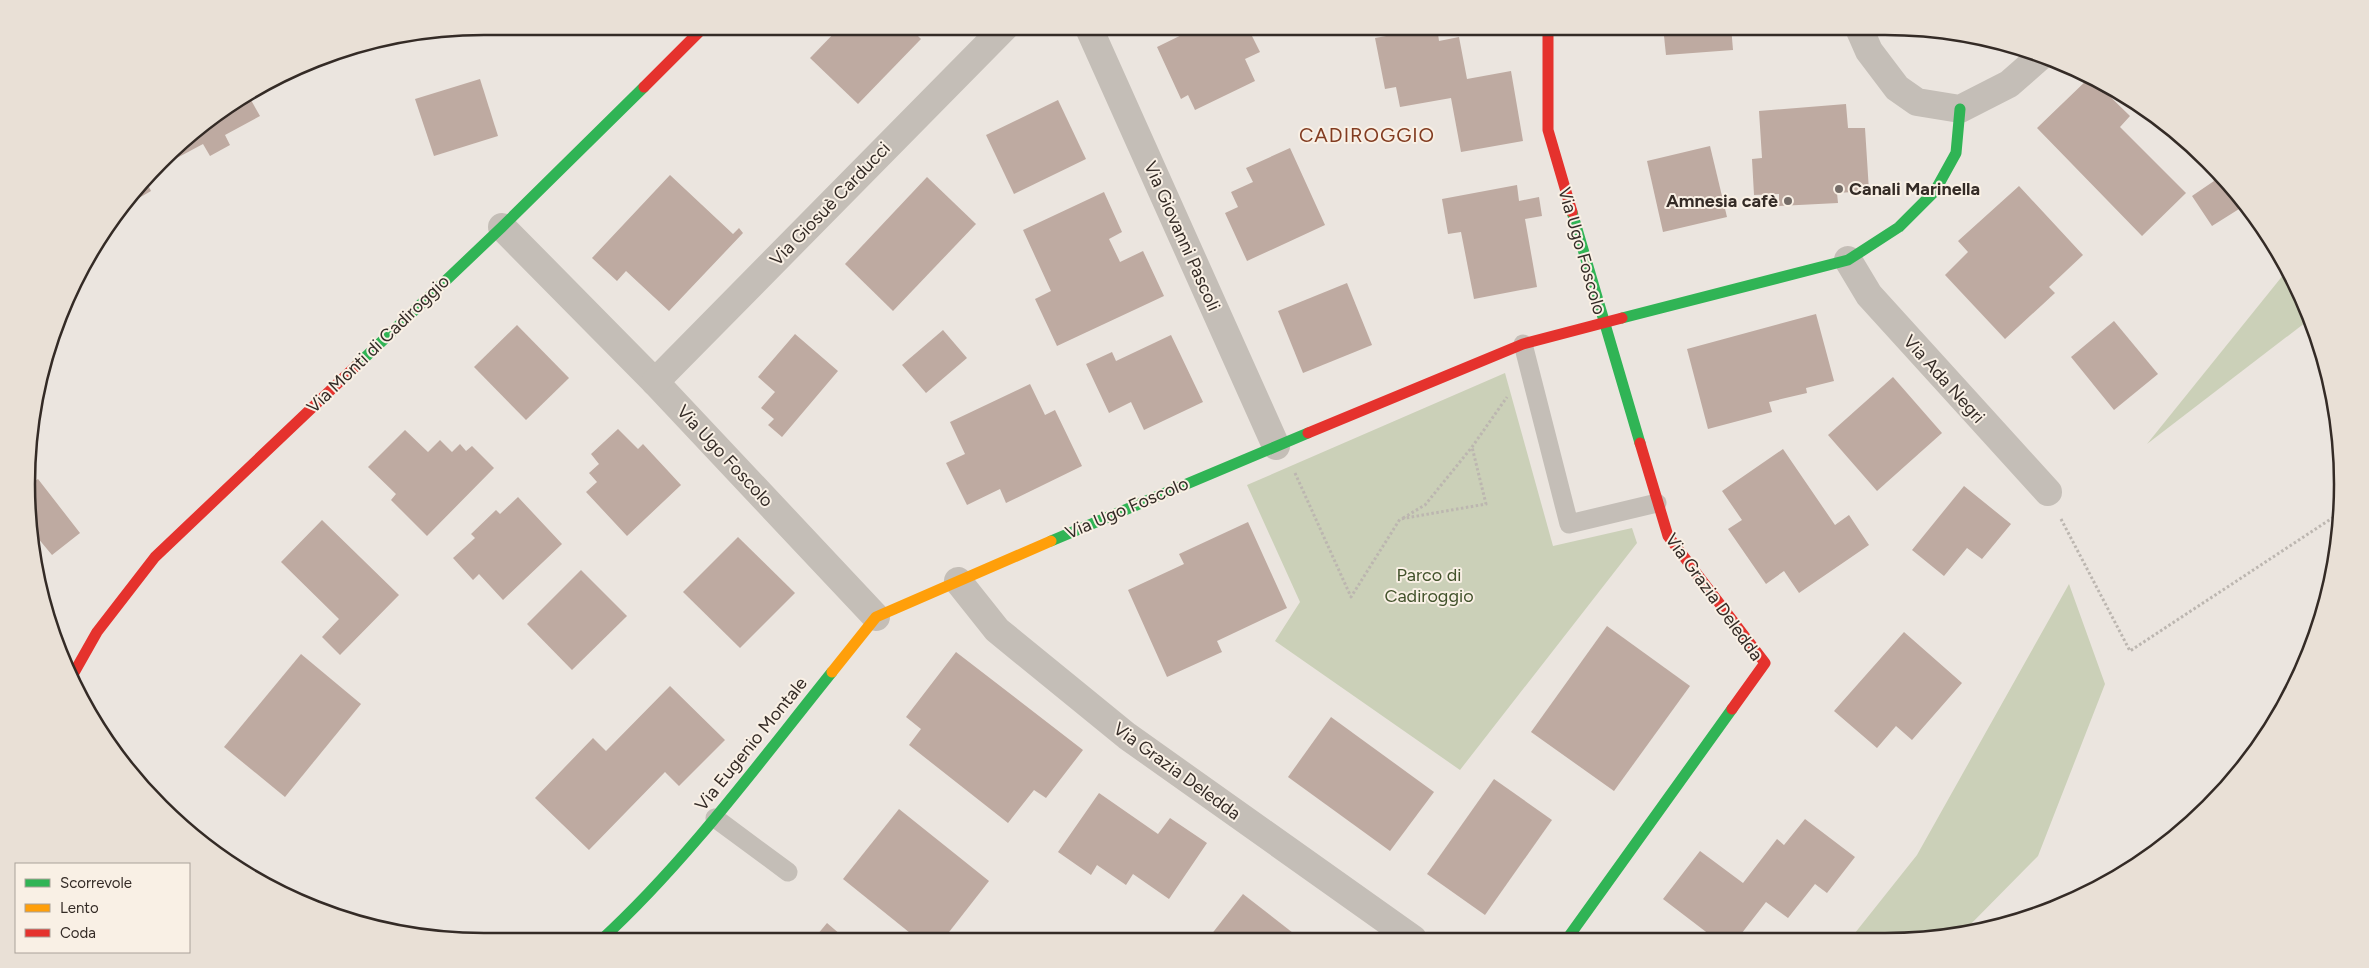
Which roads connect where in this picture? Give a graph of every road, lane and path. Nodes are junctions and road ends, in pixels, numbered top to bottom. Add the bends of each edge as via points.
1 (696, 35) edge
2 (997, 35) edge
3 (1092, 35) edge
4 (1548, 35) edge
5 (1862, 35) edge
6 (2035, 61) edge
7 (1960, 109) junction
8 (502, 227) junction
9 (1848, 260) junction
10 (1603, 322) junction
11 (1523, 344) junction
12 (1529, 364) junction
13 (655, 382) junction
14 (1276, 446) junction
15 (1472, 447) junction
16 (2048, 492) joint
17 (1656, 503) junction
18 (2333, 518) edge
19 (1400, 519) junction
20 (958, 581) junction
21 (876, 617) junction
22 (75, 670) edge
23 (715, 818) junction
24 (788, 872) dead end
25 (609, 933) edge
26 (1405, 933) edge
27 (1571, 933) edge

1 - 8 street, Via Monti di Cadiroggio
2 - 13 street, Via Giosuè Carducci
3 - 14 street, Via Giovanni Pascoli
4 - 10 street, Via Ugo Foscolo via 1548,130
5 - 7 street via 1869,51 1897,88 1917,102
6 - 7 street via 2009,84
7 - 9 street via 1956,153 1935,191 1900,227
8 - 13 street, Via Ugo Foscolo
8 - 22 street, Via Monti di Cadiroggio via 155,557 97,632
9 - 10 street
9 - 16 street, Via Ada Negri via 1869,296
10 - 11 street, Via Ugo Foscolo
10 - 17 street, Via Grazia Deledda
11 - 12 lane
11 - 14 street, Via Ugo Foscolo
12 - 15 path
12 - 17 lane via 1569,524
13 - 21 street, Via Ugo Foscolo
14 - 19 path via 1292,468 1351,597
14 - 20 street, Via Ugo Foscolo
15 - 19 path via 1425,505
15 - 19 path via 1486,504
16 - 18 path via 2130,650
17 - 27 street, Via Grazia Deledda via 1668,536 1765,663
20 - 21 street, Via Ugo Foscolo
20 - 26 street, Via Grazia Deledda via 997,630 1127,736
21 - 23 street, Via Eugenio Montale
23 - 24 lane
23 - 25 street, Via Eugenio Montale

